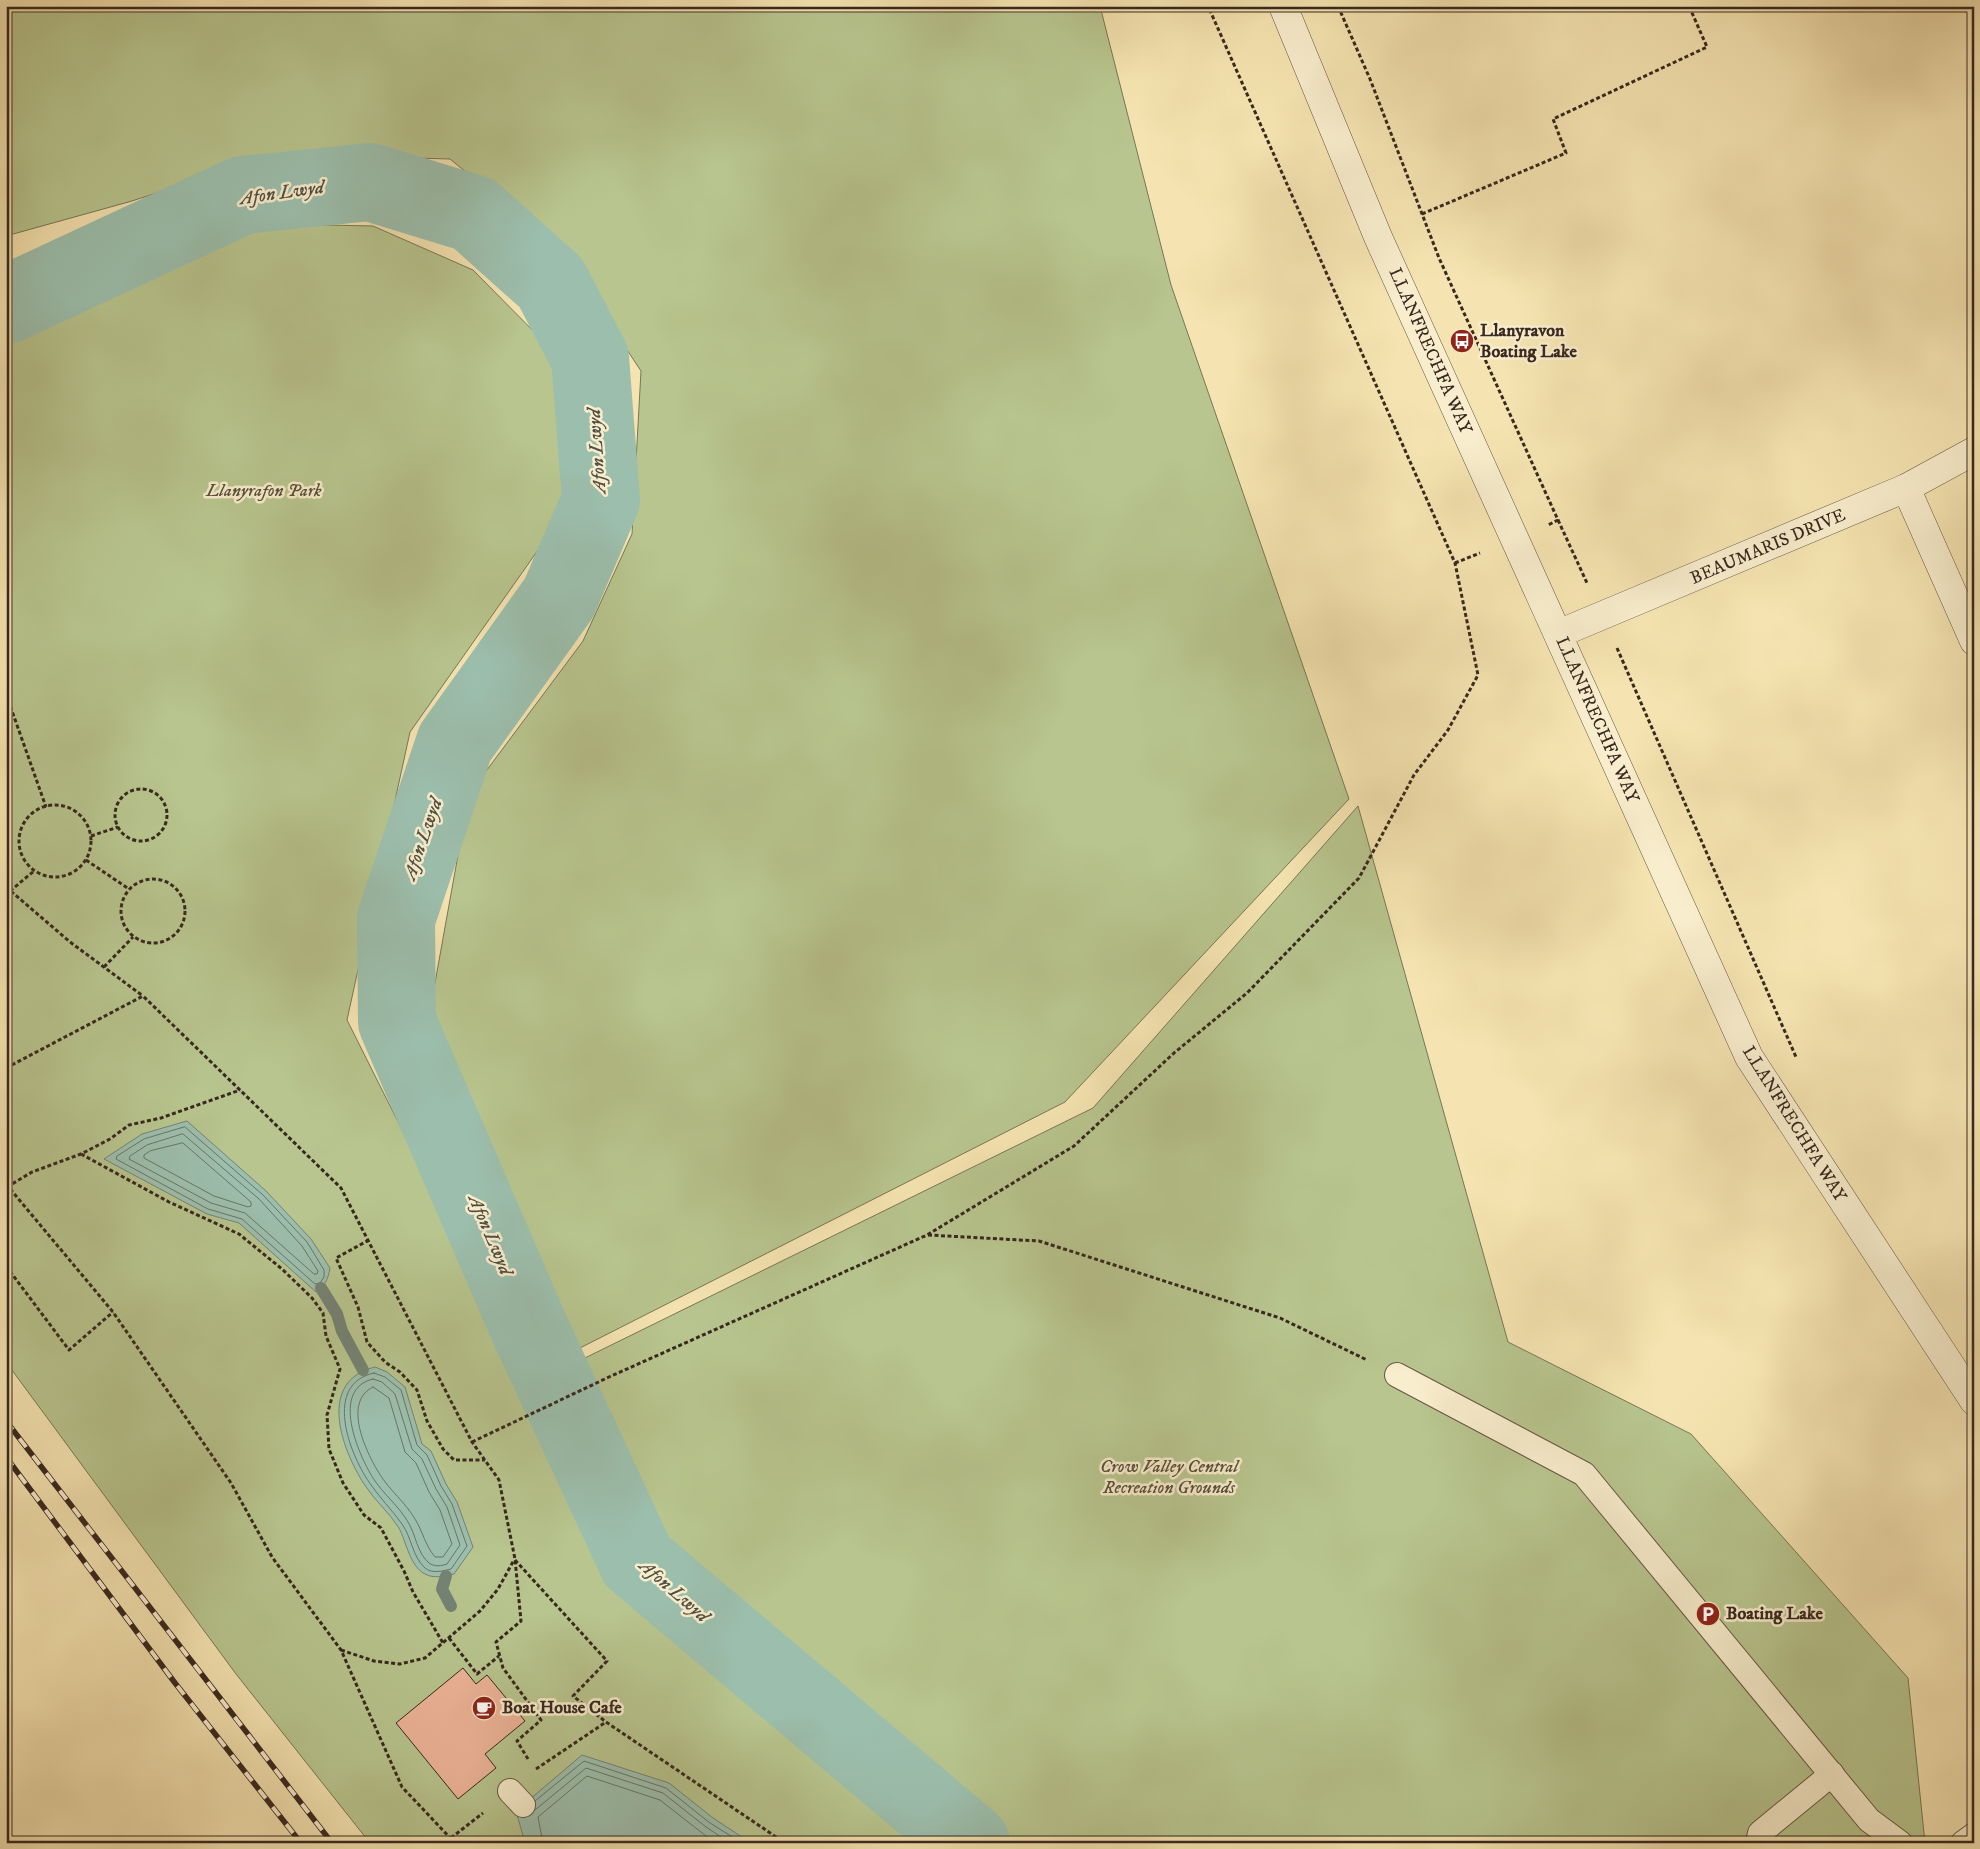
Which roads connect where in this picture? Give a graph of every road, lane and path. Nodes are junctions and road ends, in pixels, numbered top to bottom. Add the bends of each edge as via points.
1 (1208, 6) edge
2 (1283, 6) edge
3 (1338, 6) edge
4 (1689, 6) edge
5 (1422, 214) junction
6 (1974, 451) edge
7 (1906, 488) junction
8 (1558, 520) junction
9 (1515, 539) junction
10 (1455, 563) junction
11 (1603, 616) junction
12 (1558, 634) junction
13 (1974, 641) edge
14 (6, 694) edge
15 (46, 806) junction
16 (118, 828) junction
17 (91, 836) junction
18 (86, 860) junction
19 (34, 871) junction
20 (6, 887) edge
21 (128, 889) junction
22 (10, 891) junction
23 (133, 937) junction
24 (104, 968) junction
25 (143, 996) junction
26 (1800, 1065) dead end
27 (6, 1068) edge
28 (240, 1090) junction
29 (81, 1154) junction
30 (7, 1186) edge
31 (927, 1234) junction
32 (369, 1240) junction
33 (6, 1266) edge
34 (113, 1312) junction
35 (1397, 1374) joint
36 (1974, 1401) edge
37 (472, 1442) junction
38 (485, 1460) junction
39 (515, 1559) junction
40 (449, 1638) junction
41 (443, 1643) junction
42 (341, 1650) junction
43 (500, 1656) junction
44 (534, 1771) dead end
45 (1832, 1774) junction
46 (1974, 1835) edge
47 (455, 1843) edge
48 (785, 1843) edge
49 (1758, 1843) edge
50 (1900, 1843) edge
51 (1963, 1843) edge

1 - 10 path
2 - 9 street, LLANFRECHFA WAY via 1378,237
3 - 5 path
4 - 5 path via 1708,46 1554,119 1566,153
5 - 8 path
6 - 7 street, BEAUMARIS DRIVE
7 - 11 street, BEAUMARIS DRIVE
7 - 13 street
8 - 9 path
8 - 11 path
9 - 10 path
9 - 12 street, LLANFRECHFA WAY
10 - 31 path via 1478,675 1448,730 1414,776 1360,878 1247,994 1174,1053 1074,1146
11 - 12 street, BEAUMARIS DRIVE
11 - 26 path
12 - 36 street, LLANFRECHFA WAY via 1749,1057
14 - 15 path
15 - 17 path via 58,805 80,815
15 - 19 path via 27,820 19,840 21,852
16 - 16 path via 127,838 145,841 153,838 160,833 168,817 164,802 159,795 143,788 134,789 116,806
16 - 17 path
17 - 18 path
18 - 19 path via 68,875 45,876
18 - 21 path
19 - 22 path
20 - 22 path
21 - 23 path via 120,908 121,919
21 - 23 path via 137,882 157,879 176,888 185,907 181,927 164,942 154,944
22 - 24 path
23 - 24 path
24 - 25 path
25 - 27 path
25 - 28 path
28 - 29 path via 161,1118 128,1125
28 - 32 path via 341,1188
29 - 30 path via 32,1172
29 - 41 path via 168,1202 240,1234 282,1269 324,1313 326,1336 340,1369 327,1415 329,1449 343,1483 364,1515 381,1528
30 - 34 path
31 - 35 path via 1039,1241 1280,1318
31 - 37 path
32 - 37 path
32 - 38 path via 336,1258 358,1307 367,1342 417,1390 427,1421 443,1449 454,1460
33 - 34 path via 69,1350
34 - 42 path via 231,1483 272,1557
35 - 45 lane via 1584,1474
37 - 38 path
38 - 39 path via 500,1480
39 - 40 path via 498,1589 480,1611
39 - 43 path via 521,1621 496,1642
39 - 48 path via 607,1661 573,1696 606,1722
40 - 41 path
40 - 43 path via 477,1674
41 - 42 path via 425,1658 400,1664 374,1661
42 - 47 path via 402,1787
43 - 44 path via 503,1668 541,1720 517,1741
45 - 49 lane via 1760,1833
45 - 50 lane via 1869,1820
46 - 51 lane

